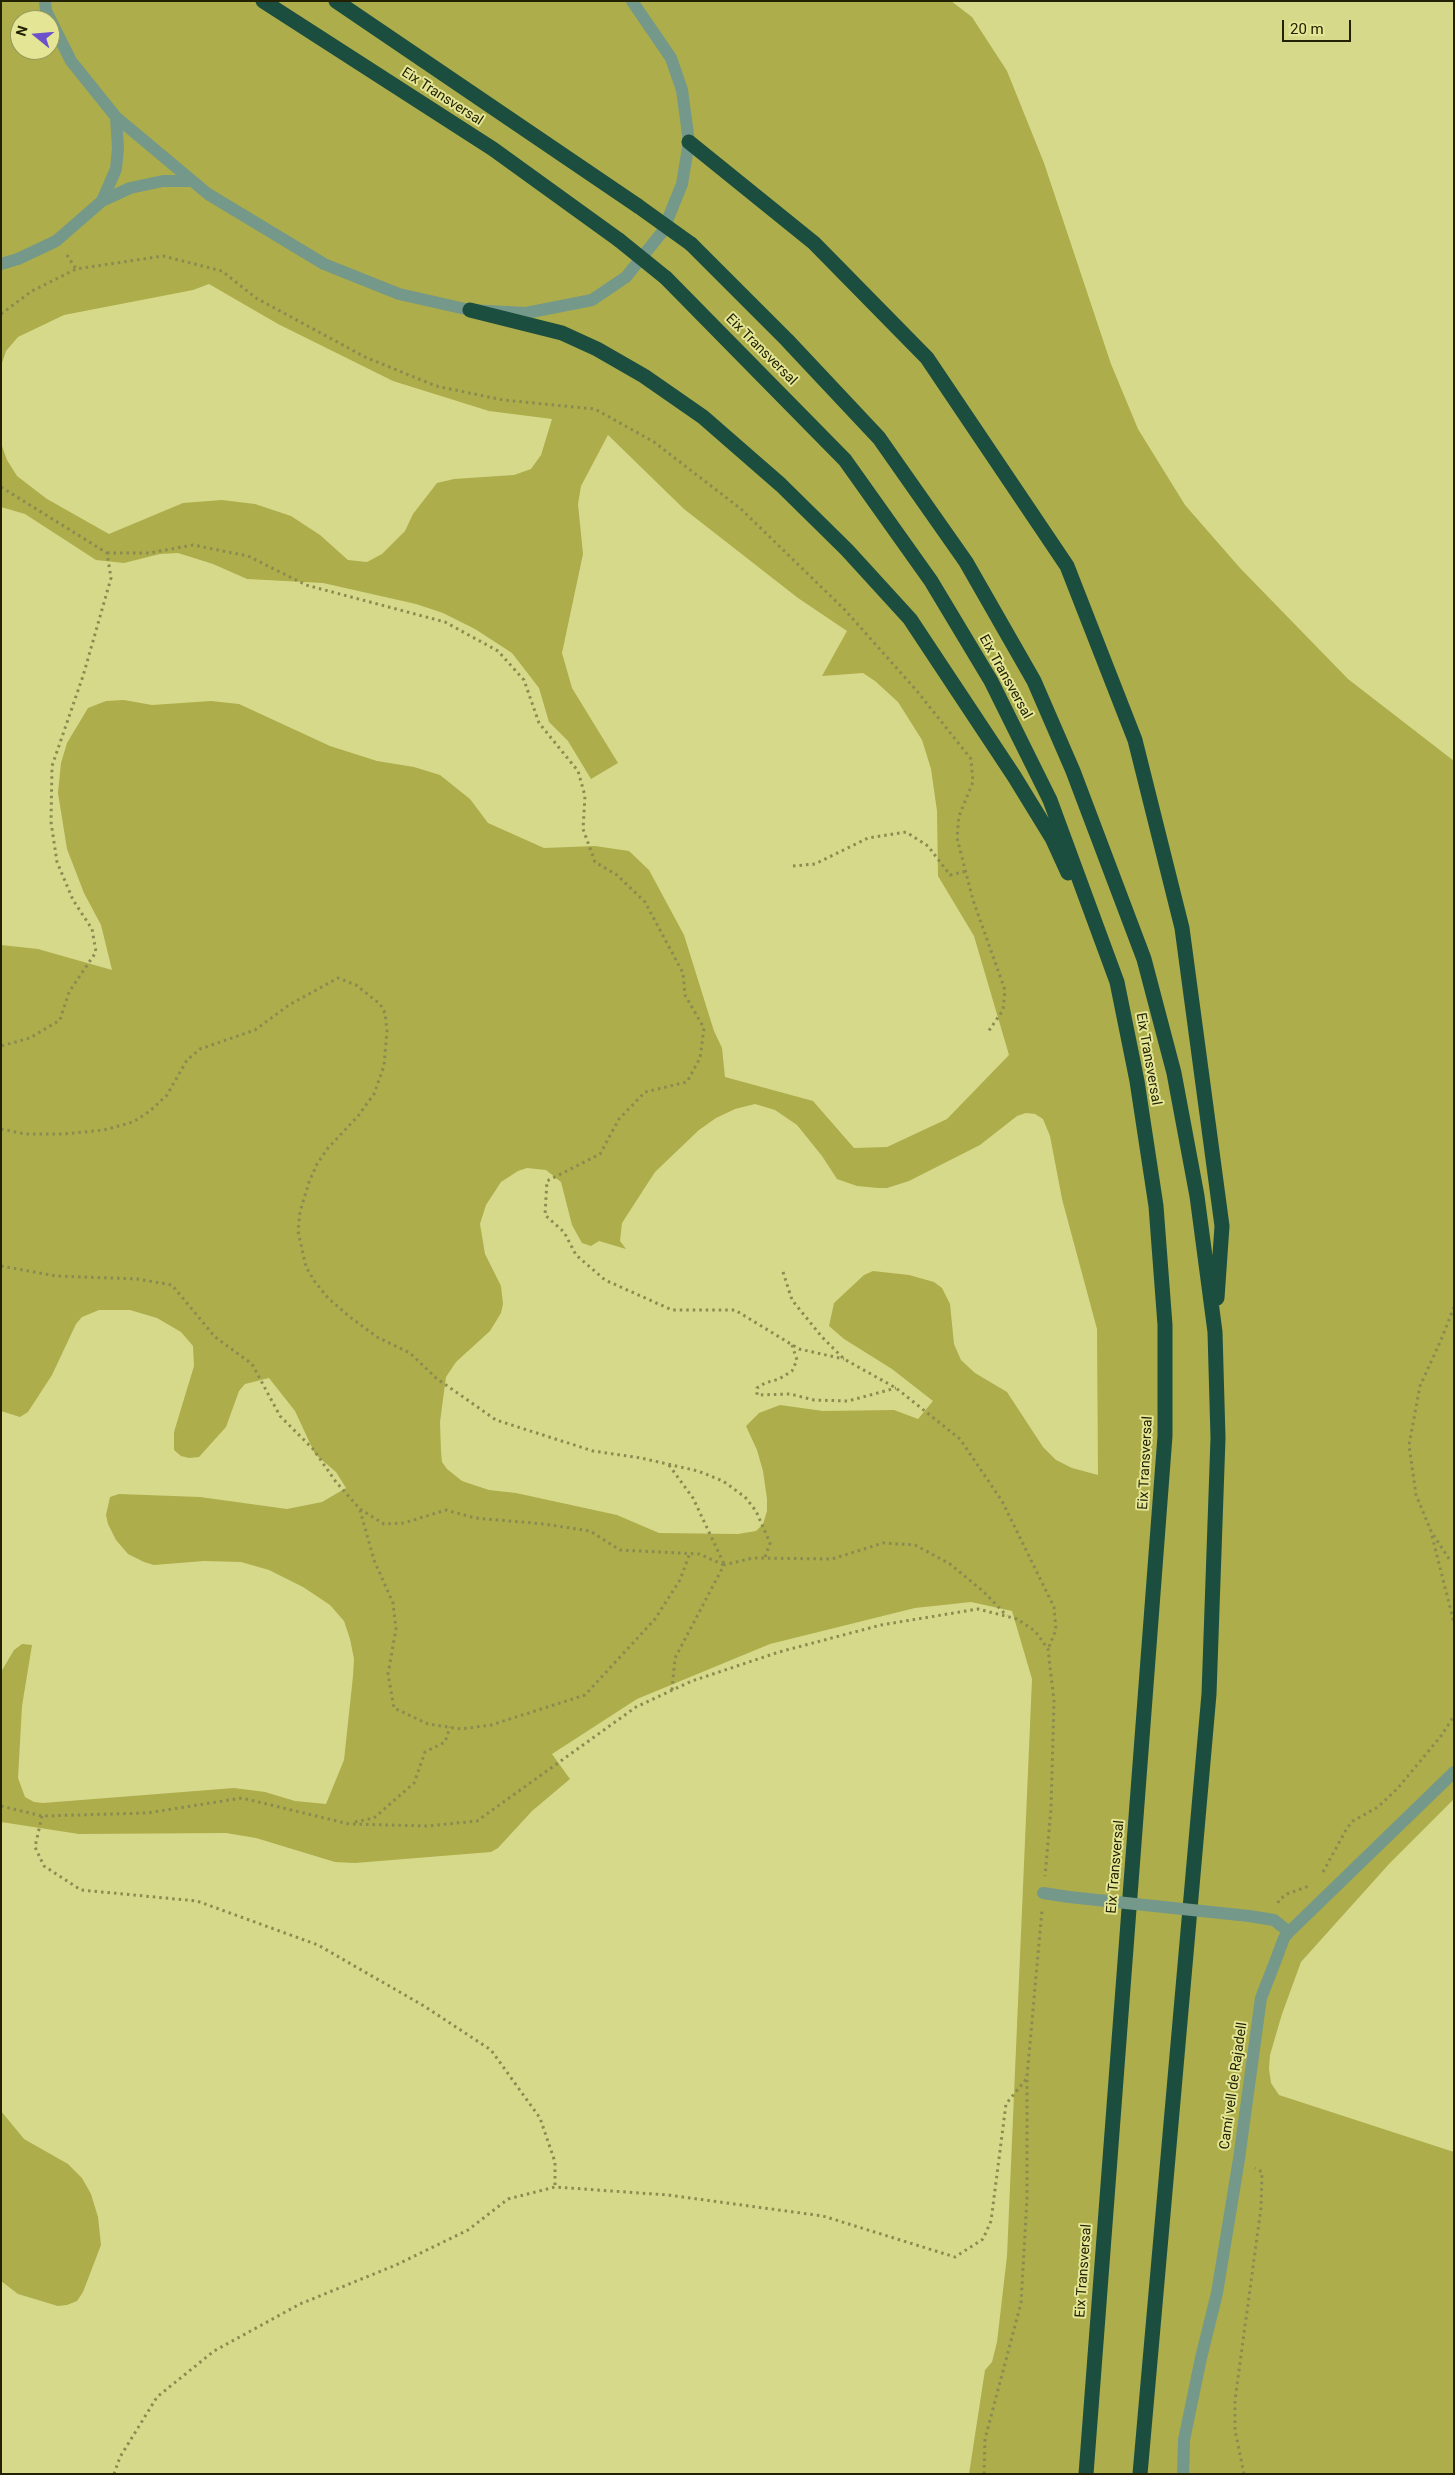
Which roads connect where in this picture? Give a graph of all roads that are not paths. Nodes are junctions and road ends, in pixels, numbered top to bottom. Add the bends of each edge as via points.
1 (44, 1) edge
2 (263, 1) edge
3 (336, 1) edge
4 (632, 1) edge
5 (116, 117) junction
6 (689, 142) junction
7 (191, 181) junction
8 (102, 200) junction
9 (1, 264) edge
10 (470, 310) junction
11 (1117, 982) junction
12 (1214, 1332) junction
13 (1454, 1772) edge
14 (1044, 1892) road end
15 (1289, 1932) junction
16 (1086, 2474) edge
17 (1140, 2474) edge
18 (1183, 2474) edge

1 - 5 street via 71,61
2 - 11 highway, Eix Transversal, bridge via 493,149 619,240 666,278 844,460 931,581 991,681 1050,800
3 - 12 highway, Eix Transversal, bridge via 691,244 878,438 966,562 1034,681 1076,780 1144,959 1180,1102 1197,1196
4 - 6 street via 671,58 686,111
5 - 7 street
5 - 8 street via 116,168
6 - 10 street via 682,184 663,231 626,277 592,300 526,313
6 - 12 highway via 814,243 927,358 1066,566 1136,740 1182,928 1222,1226
7 - 8 street via 163,181 130,188
7 - 10 street via 324,264 399,294
8 - 9 street via 56,241
10 - 11 highway via 562,333 598,349 644,376 703,417 781,485 847,550 910,618 1014,776 1052,838
11 - 16 highway, Eix Transversal via 1137,1081 1156,1206 1165,1325 1165,1436
12 - 17 highway, Eix Transversal via 1218,1438 1209,1694
13 - 15 street, Camí vell de Rajadell
14 - 15 street, bridge via 1274,1920
15 - 18 street, Camí vell de Rajadell via 1261,1998 1217,2293 1184,2440

